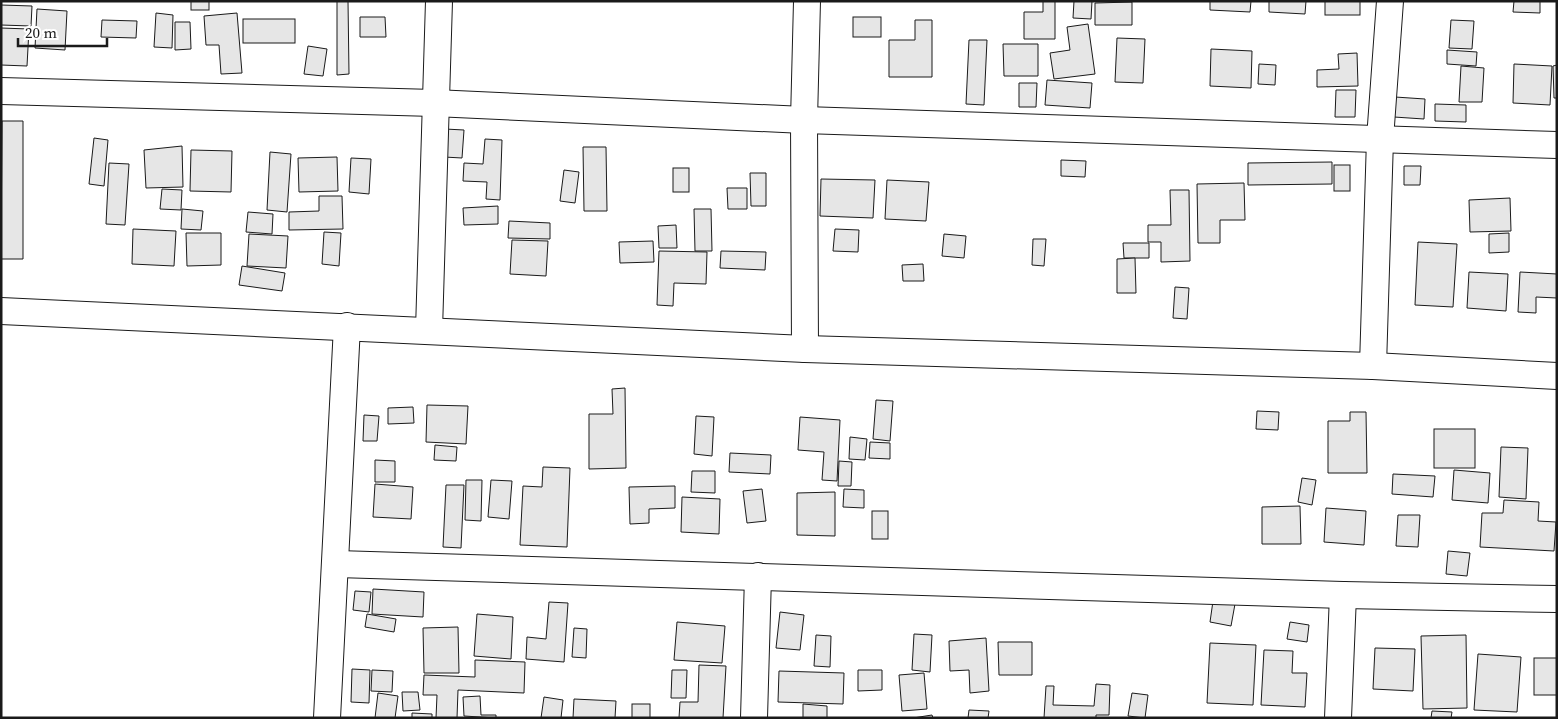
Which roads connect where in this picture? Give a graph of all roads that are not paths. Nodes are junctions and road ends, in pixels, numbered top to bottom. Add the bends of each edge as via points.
1 (439, 1) edge
2 (807, 1) edge
3 (1390, 1) edge
4 (1, 91) edge
5 (434, 103) junction
6 (804, 120) junction
7 (1380, 139) junction
8 (1557, 145) edge
9 (1, 311) edge
10 (347, 326) junction
11 (430, 330) junction
12 (805, 349) junction
13 (1373, 366) junction
14 (1557, 376) edge
15 (337, 564) junction
16 (758, 576) junction
17 (1342, 595) junction
18 (1557, 598) edge
19 (327, 718) edge
20 (754, 718) edge
21 (1338, 718) edge

1 - 5 street
2 - 6 street
3 - 7 street
4 - 5 street
5 - 6 street
5 - 11 street
6 - 7 street
6 - 12 street
7 - 8 street
7 - 13 street
9 - 10 street
10 - 11 street
10 - 15 street
11 - 12 street
12 - 13 street
13 - 14 street
15 - 16 street
15 - 19 street
16 - 17 street
16 - 20 street
17 - 18 street
17 - 21 street

